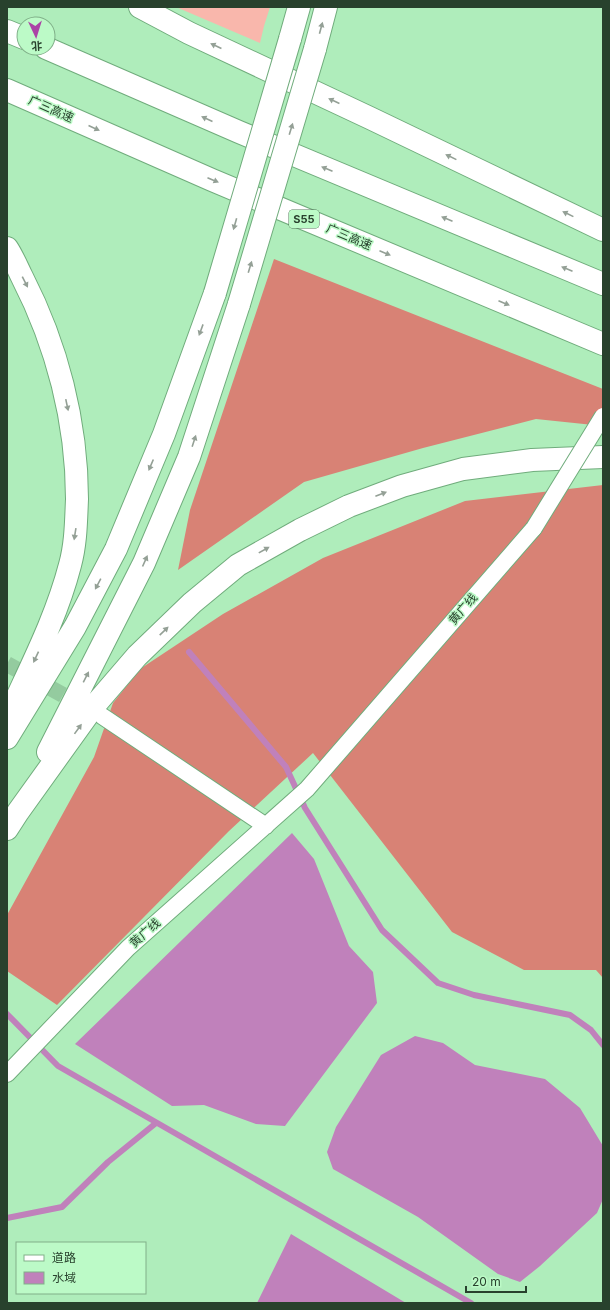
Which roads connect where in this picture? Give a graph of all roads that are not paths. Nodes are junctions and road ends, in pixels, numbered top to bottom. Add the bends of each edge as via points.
1 (140, 7) edge
2 (299, 7) edge
3 (326, 7) edge
4 (56, 52) edge
5 (7, 90) edge
6 (603, 230) edge
7 (7, 248) edge
8 (603, 284) edge
9 (603, 344) edge
10 (603, 416) edge
11 (603, 457) edge
12 (102, 716) dead end
13 (7, 719) edge
14 (7, 738) edge
15 (12, 820) edge
16 (266, 826) junction
17 (7, 1074) edge

6 -> 1 highway via 189,33
2 -> 14 highway, bridge via 215,293 164,434 116,549 76,627
15 -> 3 highway, bridge via 144,563 189,457 239,304
8 -> 4 highway via 238,132
5 -> 9 highway, 广三高速 / S55 via 212,180
7 -> 13 highway via 30,292 48,336 63,384 72,429 77,479 76,524 70,563 58,607
10 - 16 street, 黄广线, bridge via 534,528 307,789
15 -> 11 highway via 94,706 137,656 192,603 238,565 349,506 402,486 463,469 532,460
12 - 16 street
16 - 17 street, 黄广线 via 128,948

